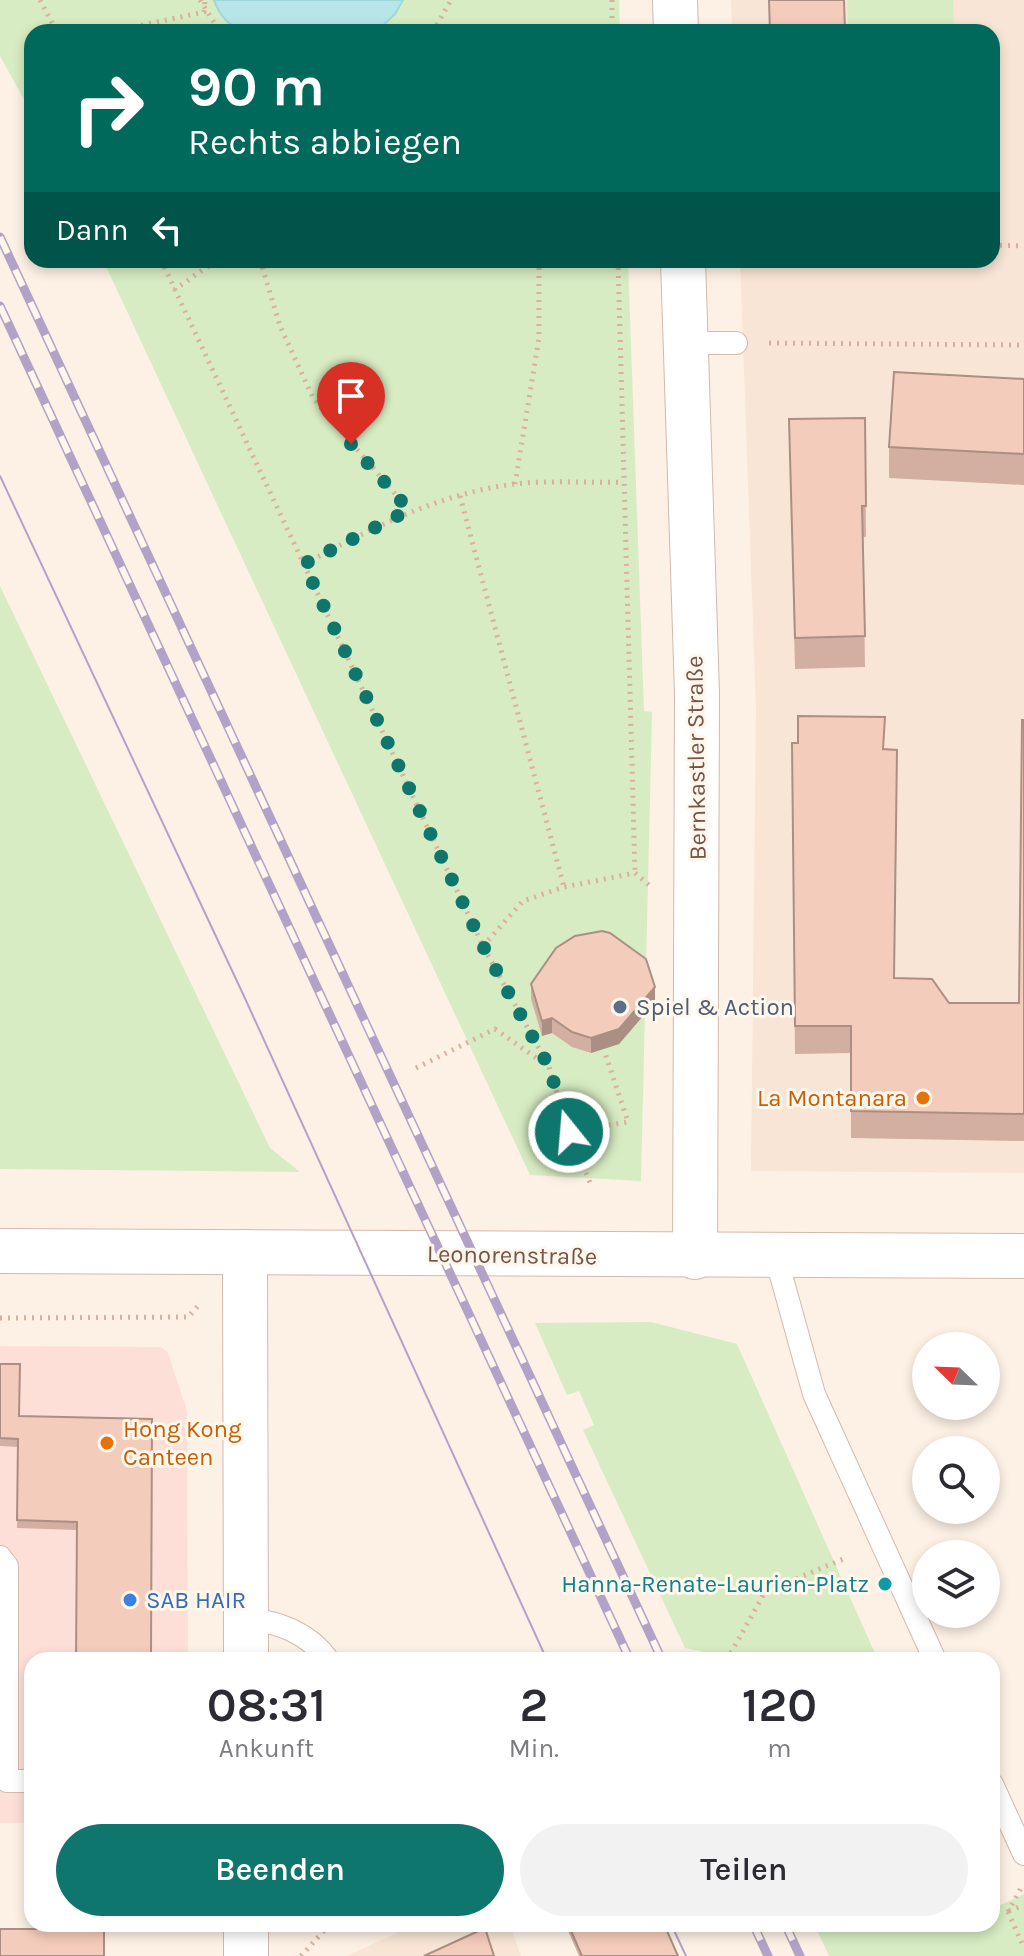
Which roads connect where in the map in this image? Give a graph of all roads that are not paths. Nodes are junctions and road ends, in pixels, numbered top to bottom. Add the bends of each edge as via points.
1 (675, 0) edge
2 (676, 24) edge
3 (683, 268) edge
4 (685, 343) junction
5 (736, 343) road end
6 (0, 1251) edge
7 (245, 1252) junction
8 (1024, 1256) edge
9 (695, 1257) junction
10 (776, 1257) junction
11 (0, 1557) edge
12 (246, 1640) edge
13 (318, 1652) edge
14 (931, 1652) edge
15 (24, 1781) edge
16 (1000, 1802) edge
17 (1024, 1854) edge
18 (246, 1932) edge
19 (246, 1956) edge

1 - 2 street
3 - 4 street, Bernkastler Straße
4 - 5 lane
4 - 9 street, Bernkastler Straße via 697,693
6 - 7 street, Leonorenstraße
7 - 9 street, Leonorenstraße
7 - 12 street
8 - 10 street, Leonorenstraße
9 - 10 street, Leonorenstraße
10 - 14 lane via 814,1394
11 - 15 lane via 7,1566 7,1781
12 - 13 lane via 273,1621
16 - 17 lane
18 - 19 street

